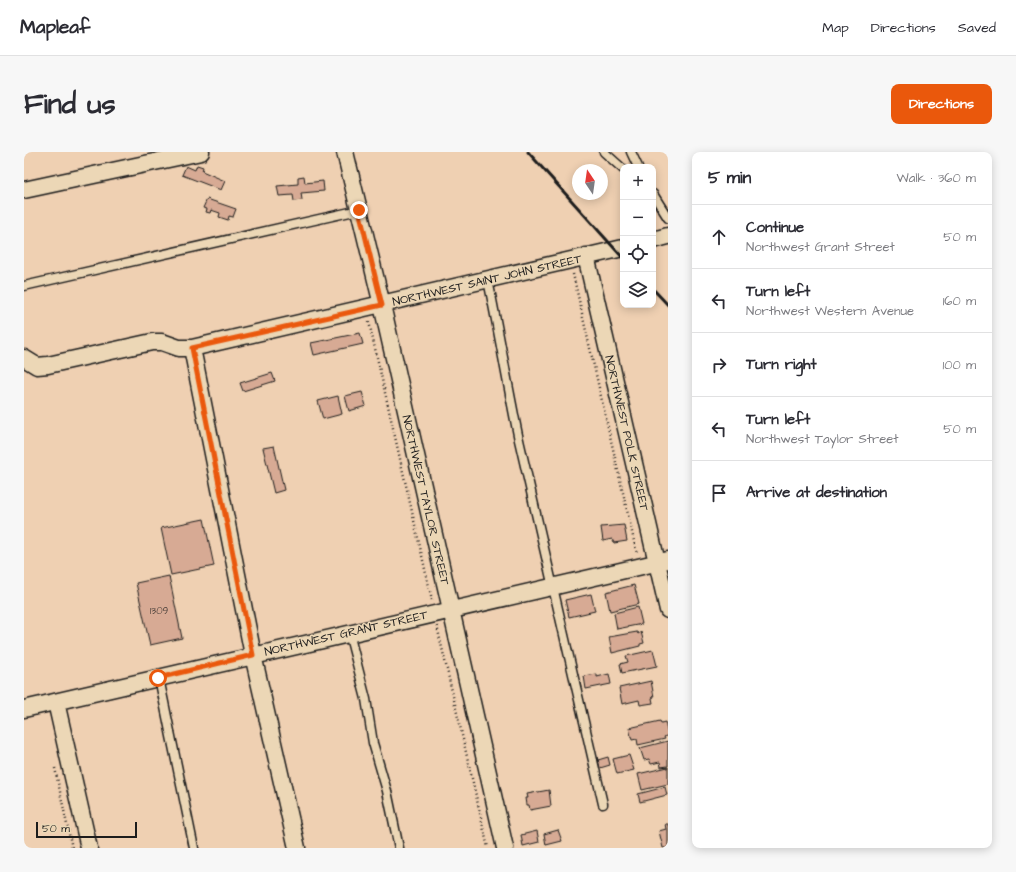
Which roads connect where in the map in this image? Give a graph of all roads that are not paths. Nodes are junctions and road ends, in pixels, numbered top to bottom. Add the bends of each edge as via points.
1 (201, 152) edge
2 (345, 152) edge
3 (604, 152) edge
4 (631, 152) edge
5 (637, 164) edge
6 (620, 166) edge
7 (24, 190) edge
8 (656, 200) edge
9 (359, 210) junction
10 (668, 218) edge
11 (668, 236) edge
12 (656, 239) edge
13 (620, 249) edge
14 (586, 256) junction
15 (488, 280) junction
16 (24, 286) edge
17 (382, 305) junction
18 (192, 348) junction
19 (24, 358) edge
20 (662, 561) edge
21 (552, 587) junction
22 (451, 609) junction
23 (668, 610) edge
24 (348, 633) junction
25 (253, 655) junction
26 (158, 678) junction
27 (56, 702) junction
28 (24, 709) edge
29 (603, 804) dead end
30 (89, 848) edge
31 (194, 848) edge
32 (297, 848) edge
33 (399, 848) edge
34 (505, 848) edge

1 - 7 street
2 - 9 street, NORTHWEST TAYLOR STREET
3 - 6 lane
4 - 5 lane
8 - 10 lane
9 - 16 lane
9 - 17 street, NORTHWEST TAYLOR STREET
11 - 12 street
13 - 14 street, NORTHWEST SAINT JOHN STREET
14 - 15 street, NORTHWEST SAINT JOHN STREET
14 - 20 street, NORTHWEST POLK STREET
15 - 17 street, NORTHWEST SAINT JOHN STREET
15 - 21 lane via 519,439
17 - 18 street, NORTHWEST SAINT JOHN STREET
17 - 22 street, NORTHWEST TAYLOR STREET
18 - 19 street, NORTHWEST SAINT JOHN STREET via 152,342 38,366
18 - 25 street
20 - 21 street, NORTHWEST GRANT STREET
20 - 23 street, NORTHWEST POLK STREET
21 - 22 street, NORTHWEST GRANT STREET
21 - 29 lane
22 - 24 street, NORTHWEST GRANT STREET
22 - 34 street, NORTHWEST TAYLOR STREET
24 - 25 street, NORTHWEST GRANT STREET
24 - 33 lane via 366,699 373,743
25 - 26 street, NORTHWEST GRANT STREET
25 - 32 street
26 - 27 street, NORTHWEST GRANT STREET
26 - 31 lane
27 - 28 street, NORTHWEST GRANT STREET
27 - 30 street

